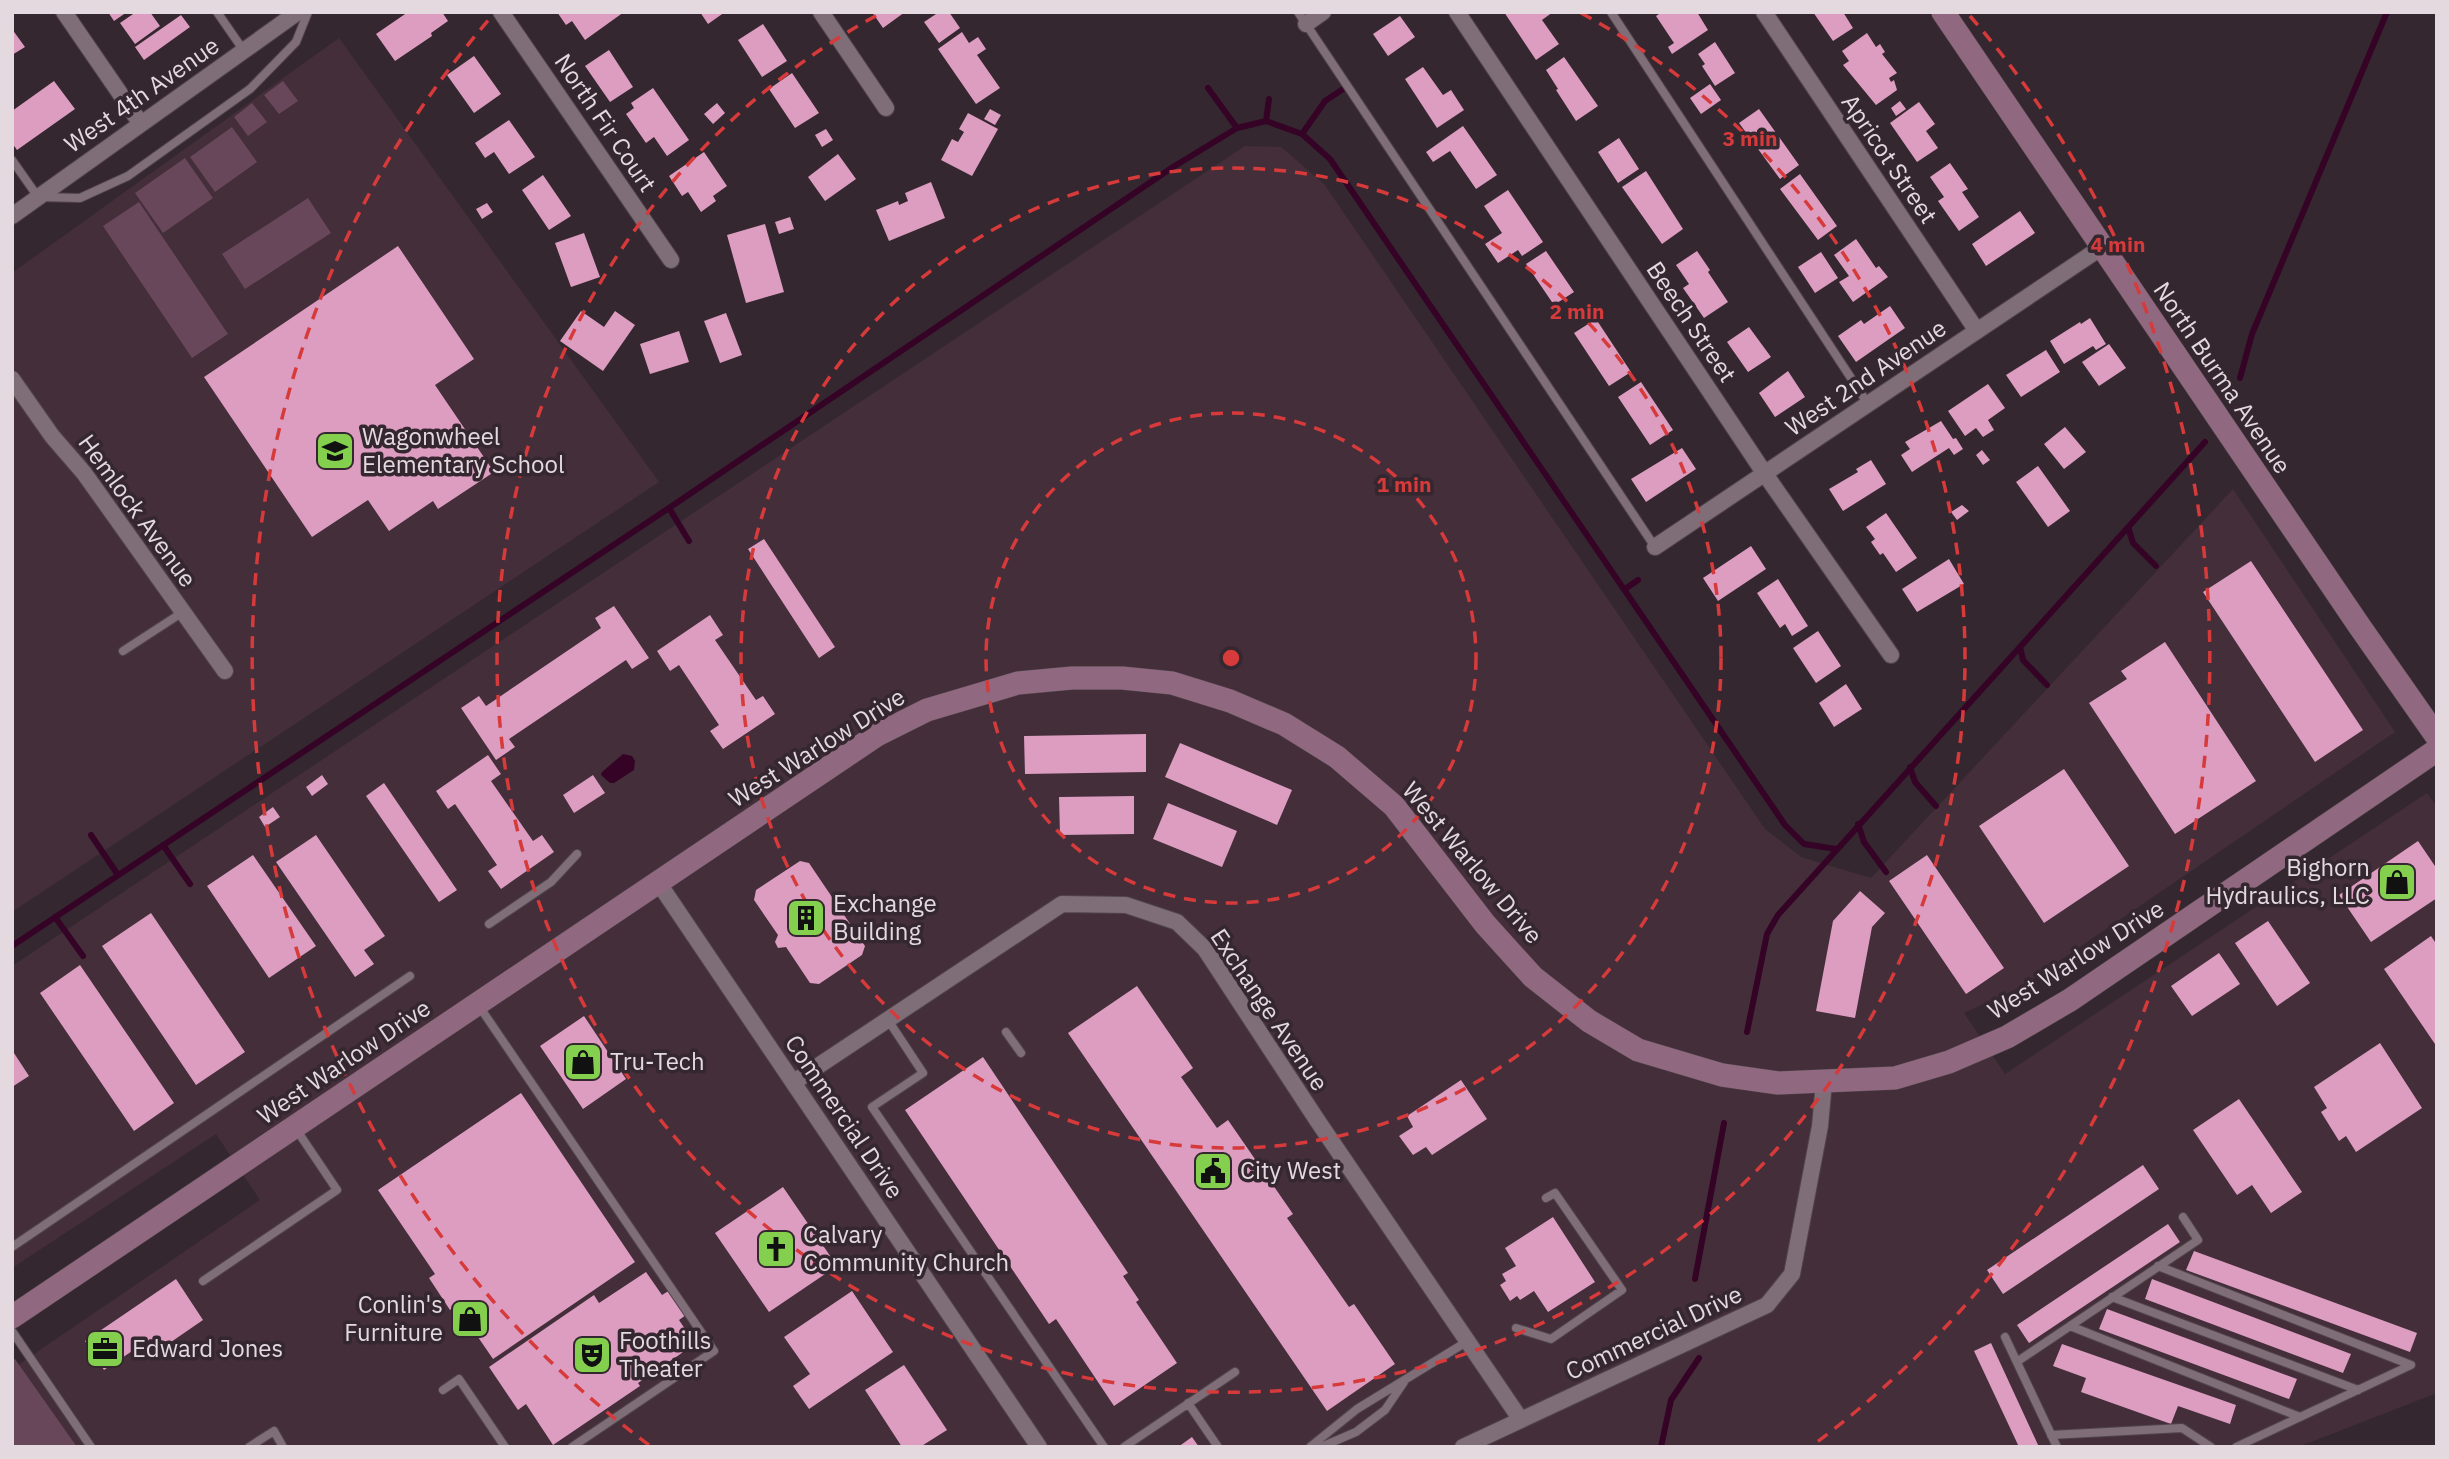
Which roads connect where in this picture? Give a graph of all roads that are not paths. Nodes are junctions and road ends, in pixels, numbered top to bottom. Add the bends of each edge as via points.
1 (64, 12) edge
2 (217, 12) edge
3 (298, 12) edge
4 (308, 12) edge
5 (501, 12) edge
6 (821, 12) edge
7 (1323, 12) edge
8 (1457, 12) edge
9 (1611, 12) edge
10 (1764, 12) edge
11 (1943, 12) edge
12 (1302, 18) edge
13 (244, 51) junction
14 (886, 108) dead end
15 (141, 124) junction
16 (12, 160) edge
17 (38, 197) junction
18 (12, 216) edge
19 (2102, 247) junction
20 (671, 260) dead end
21 (1977, 331) junction
22 (12, 379) edge
23 (1868, 404) junction
24 (1765, 474) junction
25 (1655, 547) joint
26 (183, 612) junction
27 (123, 652) dead end
28 (1891, 655) dead end
29 (225, 671) dead end
30 (2437, 737) edge
31 (2437, 750) edge
32 (577, 854) dead end
33 (658, 882) junction
34 (489, 925) dead end
35 (410, 976) dead end
36 (478, 1004) junction
37 (888, 1020) junction
38 (1006, 1032) dead end
39 (1021, 1053) dead end
40 (794, 1083) junction
41 (1824, 1083) junction
42 (295, 1126) junction
43 (1546, 1198) dead end
44 (2183, 1217) dead end
45 (12, 1247) edge
46 (2158, 1266) junction
47 (202, 1281) dead end
48 (2112, 1297) junction
49 (12, 1317) edge
50 (2070, 1326) junction
51 (1516, 1328) dead end
52 (12, 1331) edge
53 (2005, 1337) dead end
54 (1468, 1341) junction
55 (2018, 1361) junction
56 (1234, 1372) dead end
57 (1406, 1380) junction
58 (443, 1390) dead end
59 (2358, 1390) junction
60 (1188, 1403) junction
61 (2300, 1417) junction
62 (1521, 1420) junction
63 (2051, 1434) junction
64 (91, 1447) edge
65 (249, 1447) edge
66 (283, 1447) edge
67 (505, 1447) edge
68 (572, 1447) edge
69 (1039, 1447) edge
70 (1104, 1447) edge
71 (1124, 1447) edge
72 (1218, 1447) edge
73 (1310, 1447) edge
74 (1321, 1447) edge
75 (1463, 1447) edge
76 (2057, 1447) edge
77 (2211, 1447) edge
78 (2236, 1447) edge

1 - 15 street
2 - 13 lane
3 - 13 street, West 4th Avenue
4 - 17 lane via 296,42 250,89 128,176 80,198
5 - 20 street, North Fir Court
6 - 14 street
7 - 12 street
8 - 24 street, Beech Street
9 - 23 lane
10 - 21 street, Apricot Street
11 - 19 street, North Burma Avenue
12 - 25 lane
13 - 15 street, West 4th Avenue
15 - 17 street, West 4th Avenue
16 - 17 lane
17 - 18 street, West 4th Avenue
19 - 21 street, West 2nd Avenue
19 - 30 street, North Burma Avenue
21 - 23 street, West 2nd Avenue
22 - 26 street, Hemlock Avenue
23 - 24 street, West 2nd Avenue
24 - 25 street, West 2nd Avenue
24 - 28 street, Beech Street
26 - 27 lane
26 - 29 street, Hemlock Avenue
31 - 41 street, West Warlow Drive via 2070,1000 2007,1037 1949,1062 1895,1078
32 - 34 lane via 551,882
33 - 36 street, West Warlow Drive
33 - 40 street, Commercial Drive
33 - 41 street, West Warlow Drive via 877,736 927,710 1017,682 1122,678 1172,683 1284,724 1337,757 1394,806 1485,924 1533,977 1589,1021 1638,1050 1722,1074 1778,1083
35 - 45 lane
36 - 42 street, West Warlow Drive
36 - 68 lane via 714,1351
37 - 40 street, Exchange Avenue
37 - 54 street, Exchange Avenue via 1062,904 1126,905 1177,922 1205,949
37 - 70 lane via 923,1073 872,1107
38 - 39 lane
40 - 69 street, Commercial Drive
41 - 62 street, Commercial Drive via 1792,1274 1767,1305
42 - 47 lane via 337,1190
42 - 49 street, West Warlow Drive
43 - 51 lane via 1555,1192 1622,1290 1550,1339
44 - 46 lane via 2198,1240
46 - 48 lane
46 - 59 lane via 2411,1365
48 - 50 lane
48 - 59 lane
50 - 55 lane
50 - 61 lane
52 - 64 lane
53 - 55 lane
54 - 57 lane
54 - 62 street, Exchange Avenue
55 - 63 lane
56 - 60 lane
57 - 73 lane via 1357,1409
57 - 74 lane via 1385,1410 1356,1432
58 - 67 lane via 458,1380
59 - 61 lane
60 - 71 lane
60 - 72 lane
61 - 78 lane
62 - 75 street, Commercial Drive
63 - 76 lane
63 - 77 lane via 2182,1428
65 - 66 lane via 274,1431

